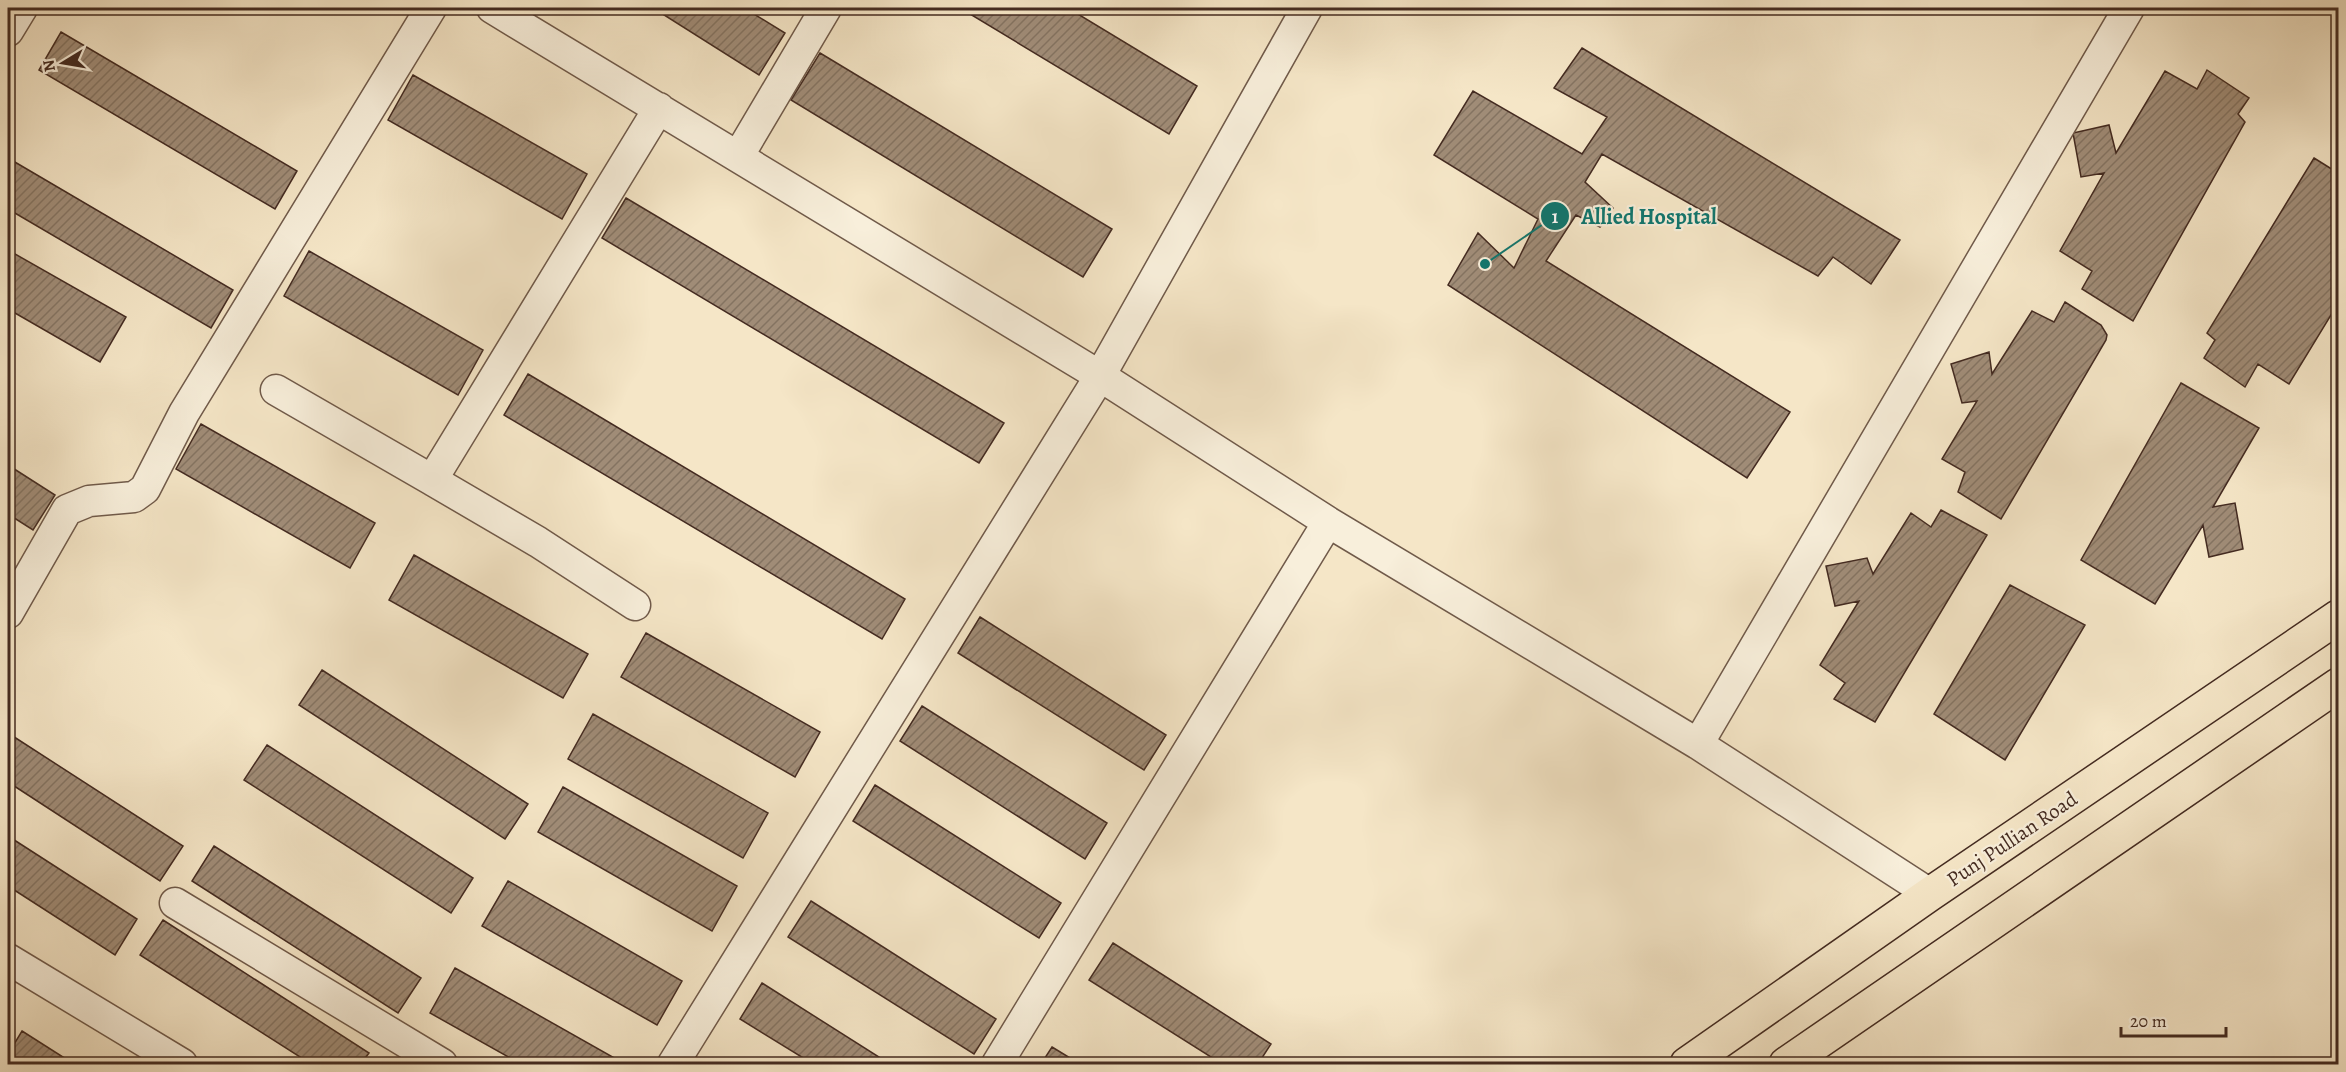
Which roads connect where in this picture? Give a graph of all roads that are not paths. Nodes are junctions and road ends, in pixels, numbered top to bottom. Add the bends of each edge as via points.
1 (22, 8) edge
2 (431, 8) edge
3 (492, 8) edge
4 (826, 8) edge
5 (1306, 8) edge
6 (2129, 8) edge
7 (8, 31) edge
8 (659, 108) junction
9 (739, 155) junction
10 (1100, 376) junction
11 (276, 390) dead end
12 (432, 480) junction
13 (1328, 522) junction
14 (635, 605) dead end
15 (8, 613) edge
16 (2338, 617) edge
17 (2338, 685) edge
18 (1698, 744) junction
19 (1930, 894) junction
20 (175, 903) dead end
21 (8, 959) edge
22 (182, 1065) edge
23 (442, 1065) edge
24 (673, 1065) edge
25 (997, 1065) edge
26 (1687, 1065) edge
27 (1785, 1065) edge

1 - 7 street
2 - 15 street via 184,413 145,489 134,497 89,501 68,510
3 - 8 street
4 - 9 street
5 - 10 street
6 - 18 street
8 - 9 street
8 - 12 street
9 - 10 street
10 - 13 street
10 - 24 street
11 - 12 street
12 - 14 street
13 - 18 street
13 - 25 street
16 - 19 main road, Punj Pullian Road
17 - 27 main road
18 - 19 street
19 - 26 main road, Punj Pullian Road
20 - 23 street
21 - 22 street

